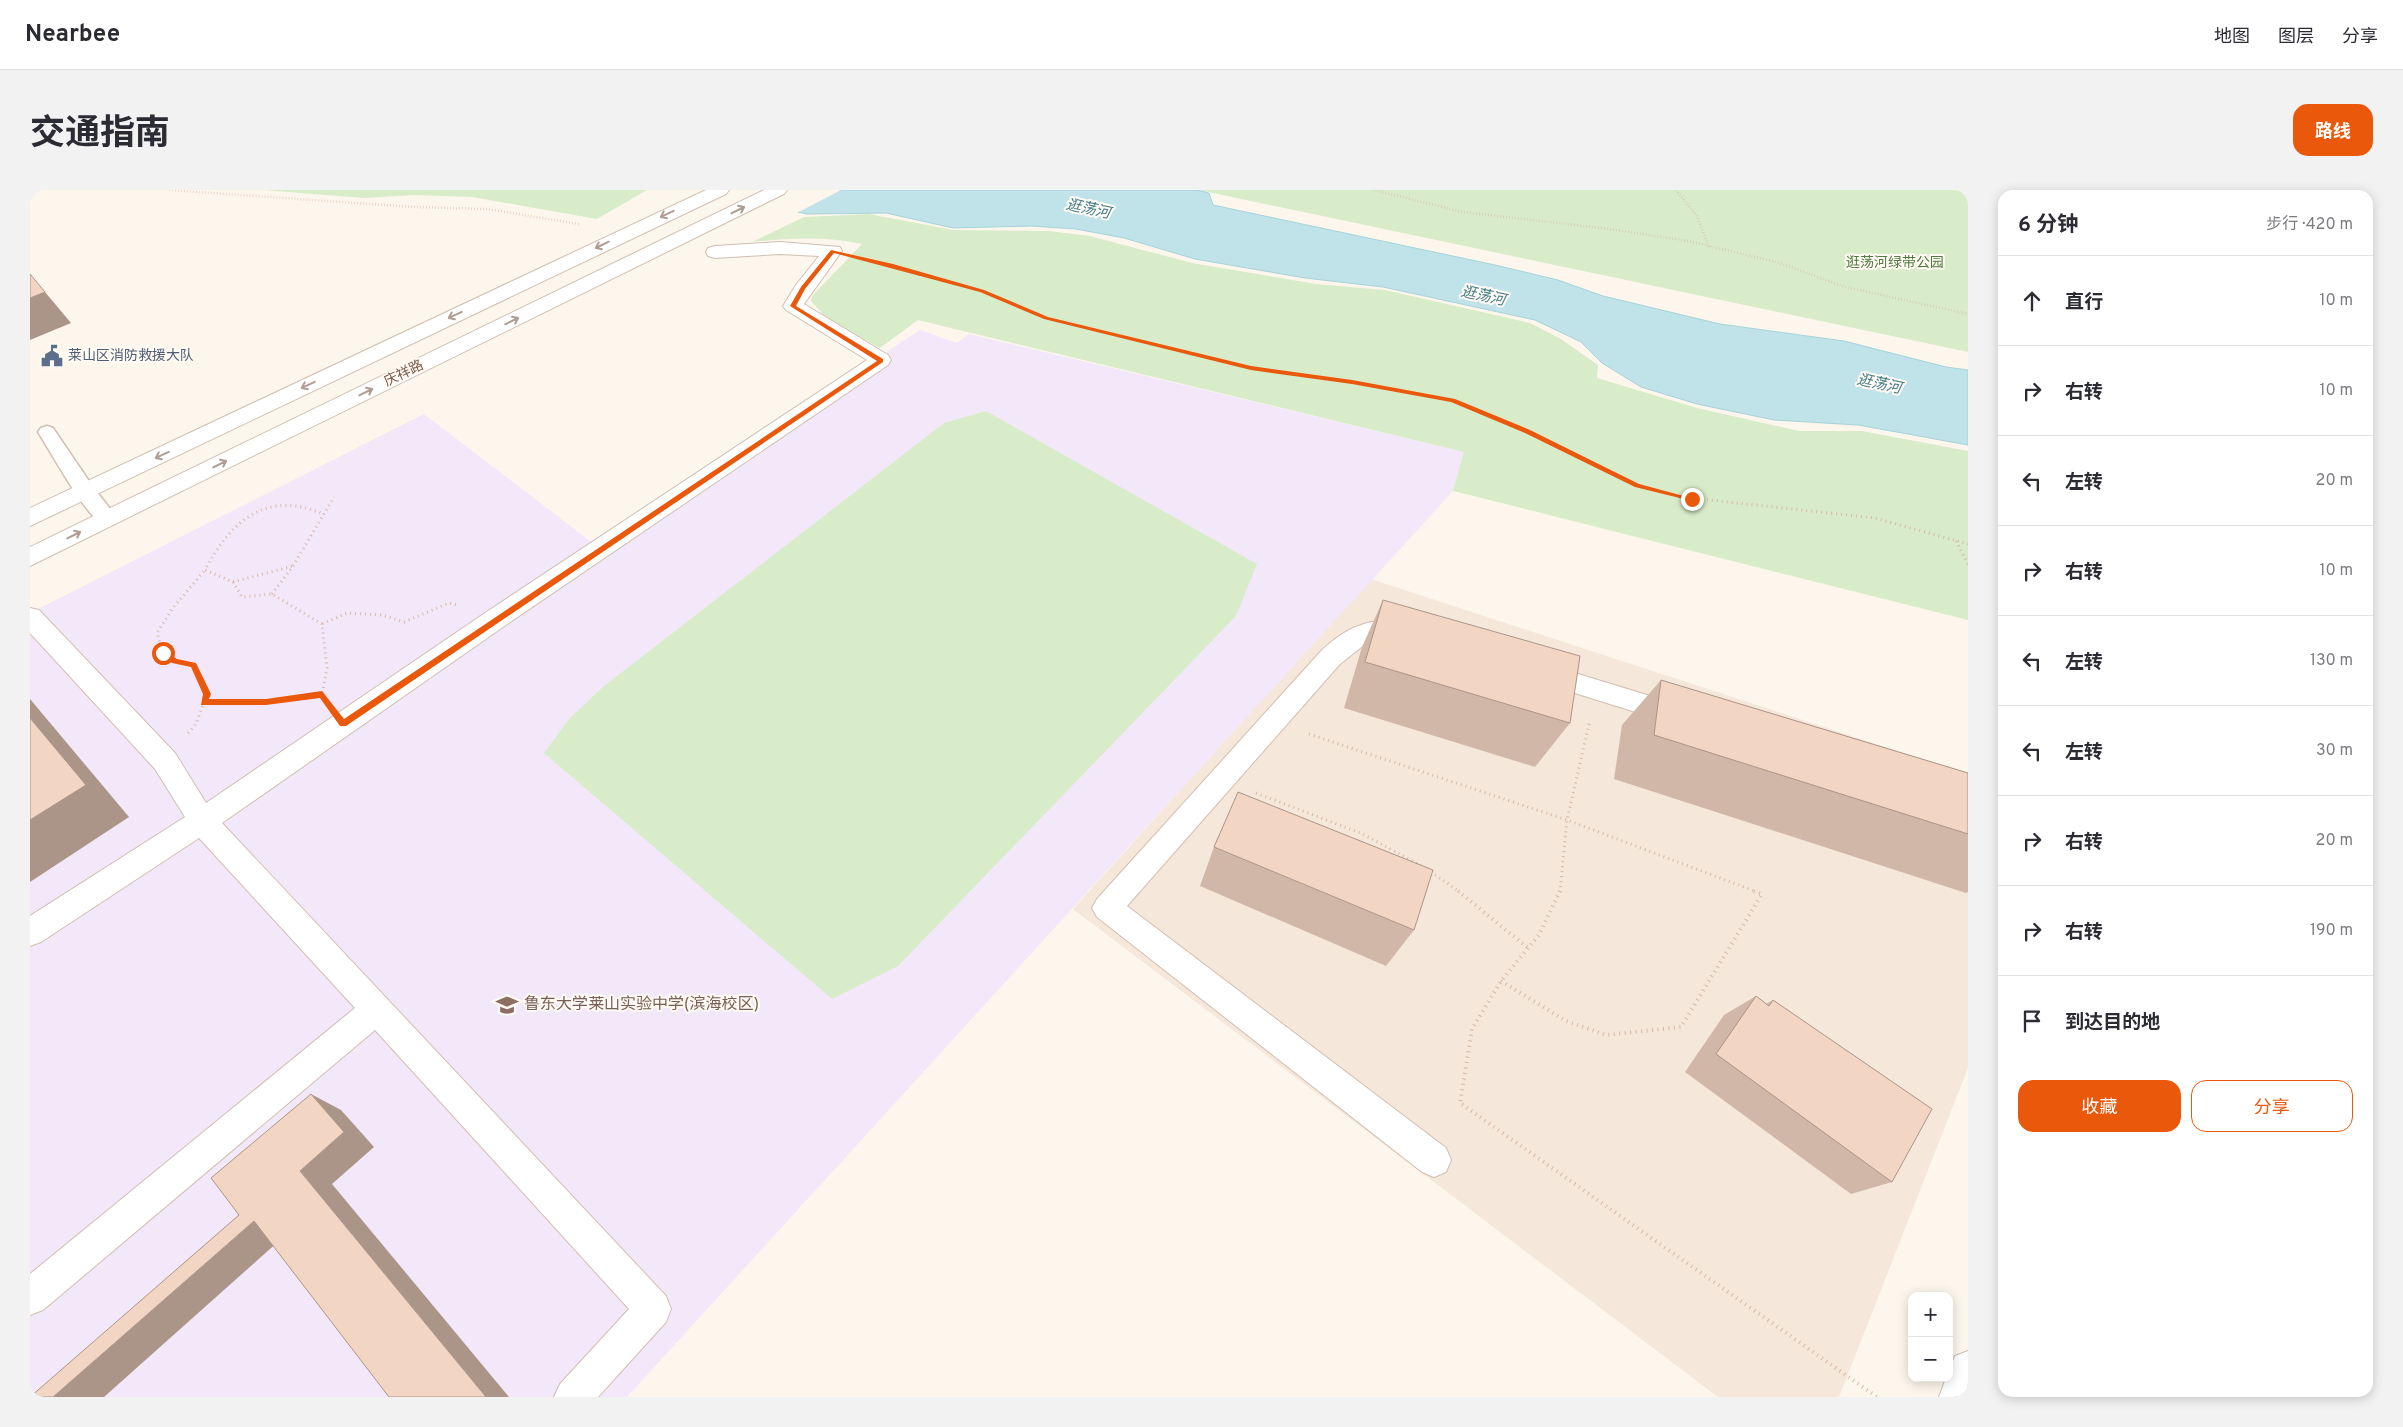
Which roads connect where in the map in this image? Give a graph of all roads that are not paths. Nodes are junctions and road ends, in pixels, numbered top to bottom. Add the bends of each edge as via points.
1 (720, 190) edge
2 (778, 190) edge
3 (716, 252) dead end
4 (47, 432) dead end
5 (86, 492) junction
6 (30, 518) edge
7 (107, 519) junction
8 (30, 557) edge
9 (30, 617) edge
10 (1428, 638) edge
11 (1514, 664) edge
12 (1704, 722) edge
13 (202, 821) junction
14 (30, 932) edge
15 (376, 1010) junction
16 (1434, 1160) dead end
17 (30, 1297) edge
18 (1968, 1369) edge
19 (573, 1397) edge
20 (1958, 1397) edge

1 -> 5 street, 庆祥路
7 -> 2 street, 庆祥路
3 - 13 street via 780,248 833,251 793,306 881,360
4 - 5 lane
5 - 6 street, 庆祥路
5 - 7 lane
8 -> 7 street, 庆祥路
9 - 13 street via 165,761
10 - 16 street via 1408,632 1374,630 1354,636 1331,657 1107,908
11 - 12 street
13 - 14 street
13 - 15 street
15 - 17 street
15 - 19 street via 653,1309
18 - 20 street

